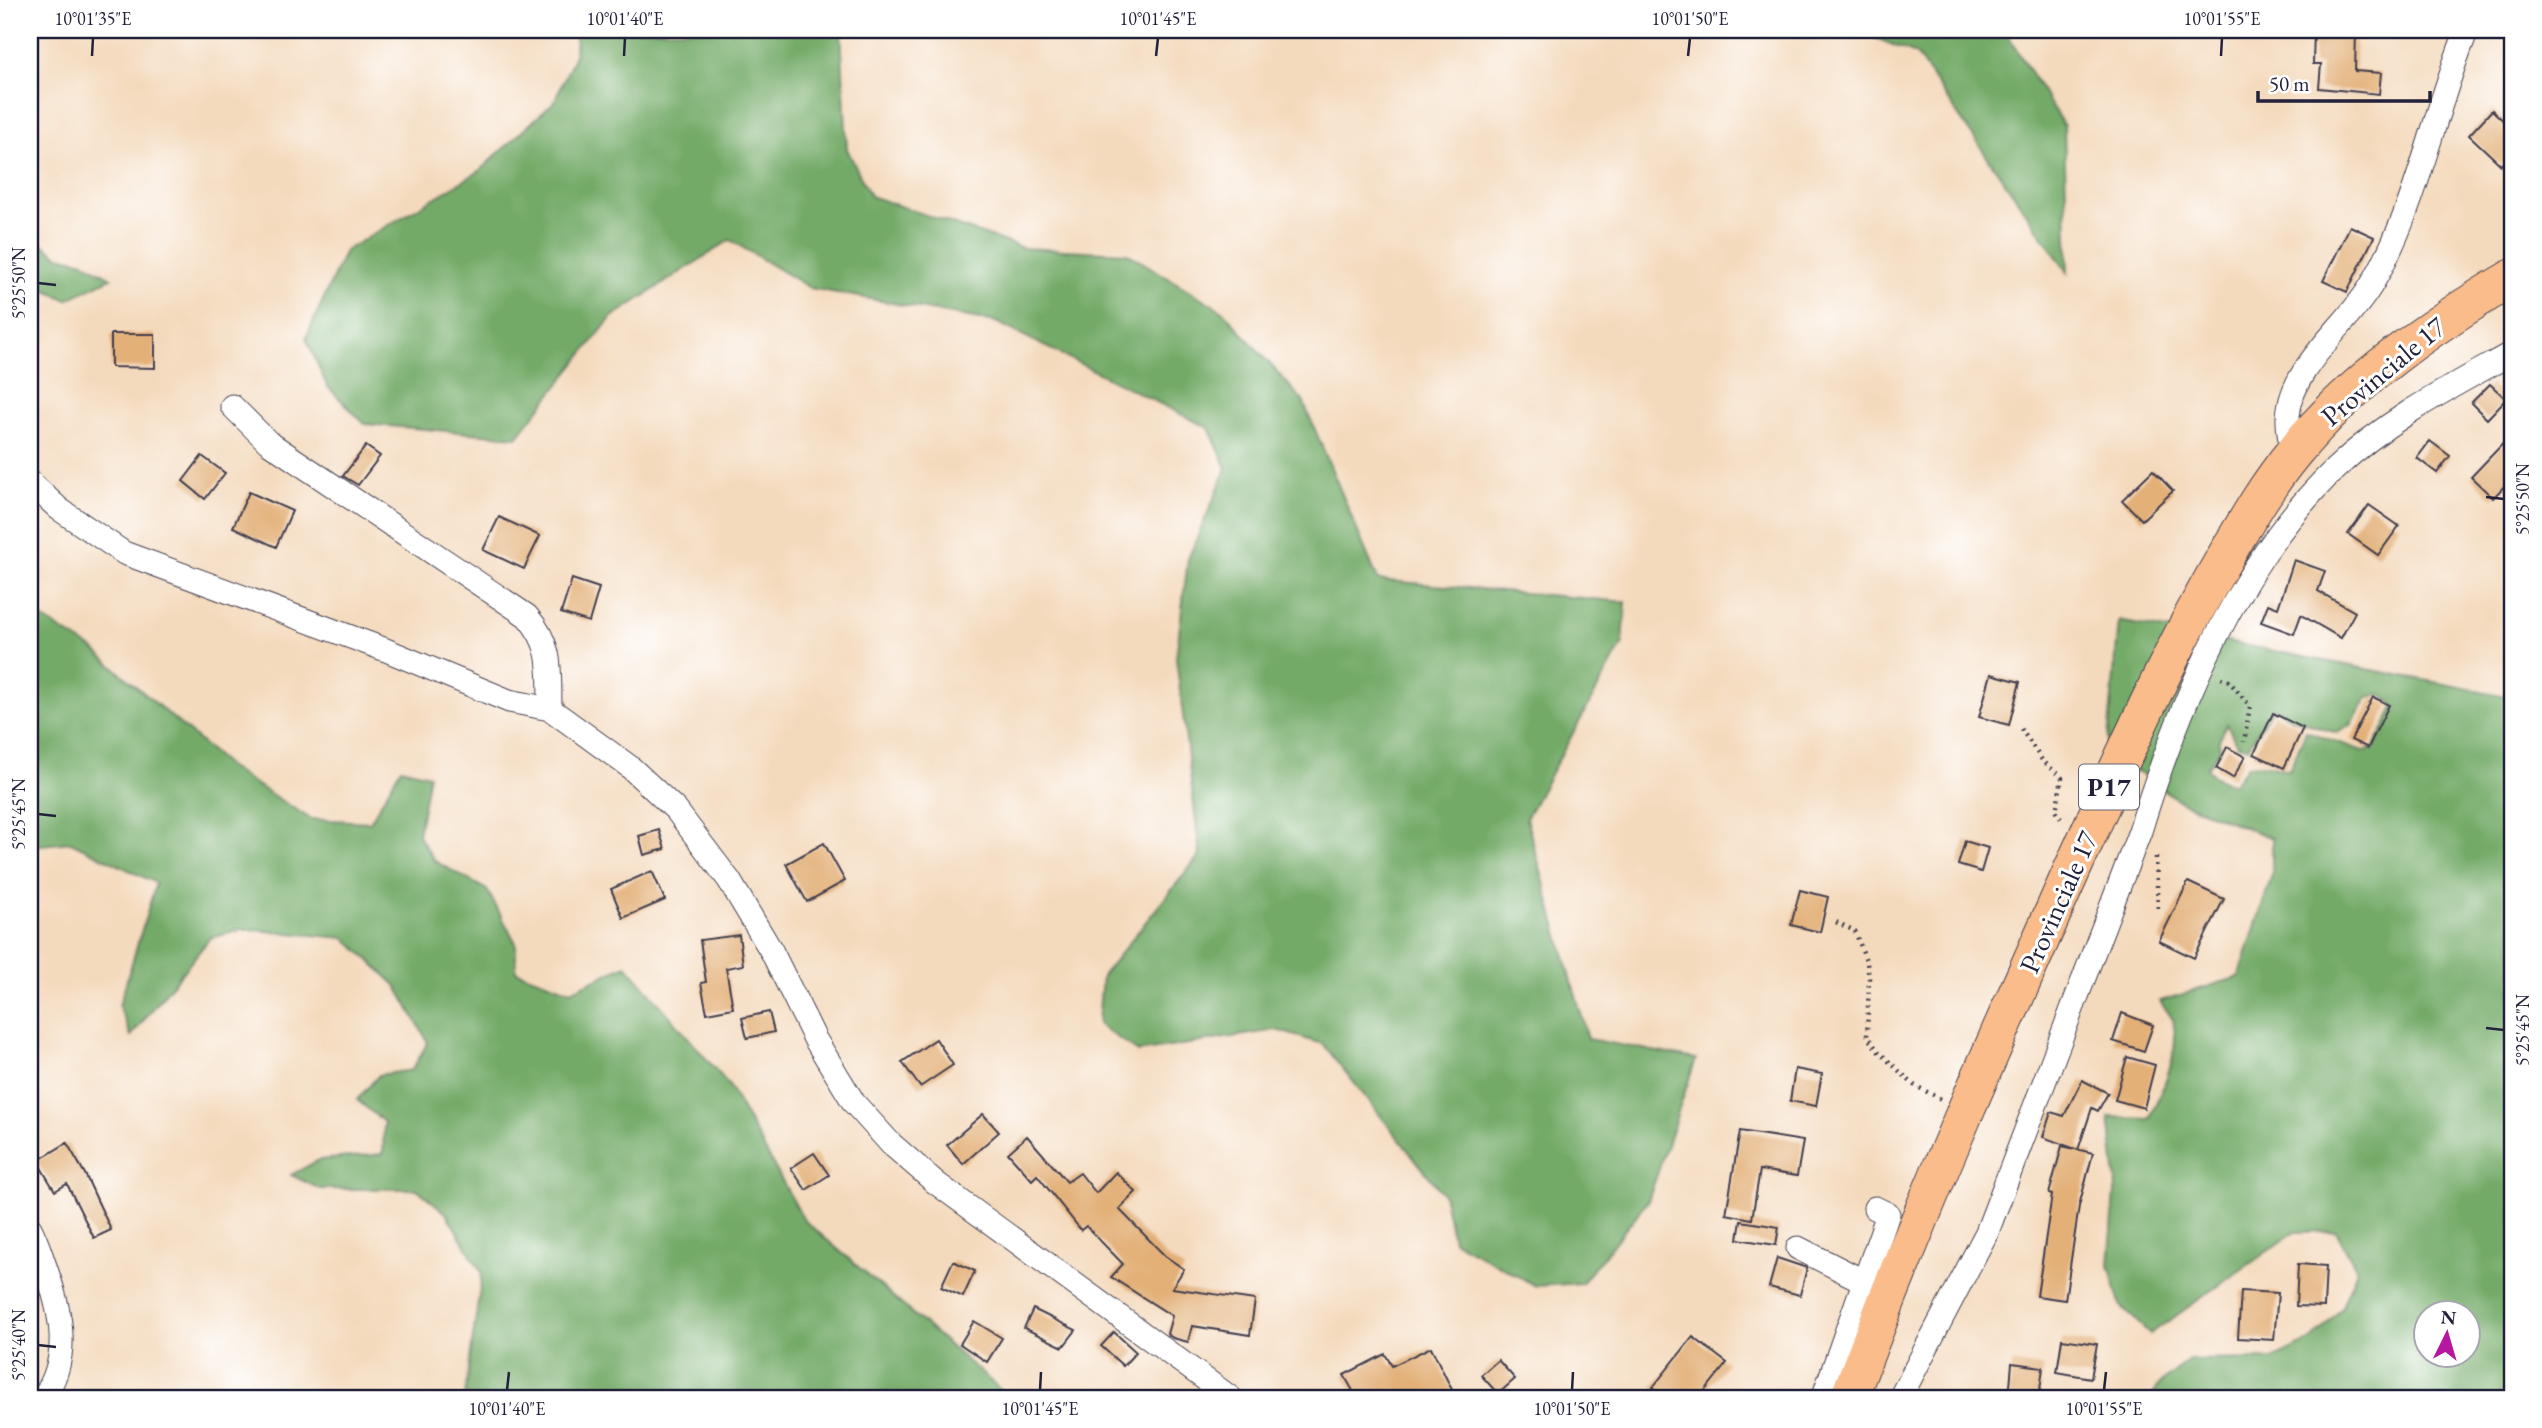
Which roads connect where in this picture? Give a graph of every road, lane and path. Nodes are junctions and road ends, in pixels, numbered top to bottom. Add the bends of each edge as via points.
1 (2467, 30) edge
2 (2512, 278) edge
3 (2512, 352) edge
4 (232, 406) dead end
5 (2292, 454) junction
6 (30, 482) edge
7 (2201, 668) junction
8 (550, 709) junction
9 (2021, 729) dead end
10 (2244, 742) dead end
11 (2085, 841) junction
12 (1836, 922) dead end
13 (1965, 1113) junction
14 (1875, 1208) dead end
15 (30, 1228) edge
16 (1798, 1248) dead end
17 (1864, 1282) junction
18 (43, 1398) edge
19 (1231, 1398) edge
20 (1823, 1398) edge
21 (1849, 1398) edge
22 (1900, 1398) edge

1 - 5 street via 2384,264 2353,312 2300,375 2292,394 2287,418
2 - 5 main road, Provinciale 17 / P17 via 2393,355 2340,400
3 - 7 street via 2396,420 2336,467 2273,542 2226,617
4 - 8 street via 268,442 527,616 541,632 548,656
5 - 11 main road, Provinciale 17 / P17 via 2252,511 2179,640
6 - 8 street via 59,509 124,553 509,701
7 - 10 path via 2229,681 2250,706
7 - 22 street via 1987,1232
8 - 19 street via 631,767 676,810 729,880 854,1103 890,1143 947,1191
9 - 11 path via 2042,760 2062,778 2056,811
11 - 13 main road, Provinciale 17 / P17
12 - 13 path via 1855,931 1867,963 1867,1035 1913,1086
13 - 21 main road, Provinciale 17 / P17
14 - 17 street via 1888,1214
15 - 18 street via 51,1284 63,1340
16 - 17 street
17 - 20 street

